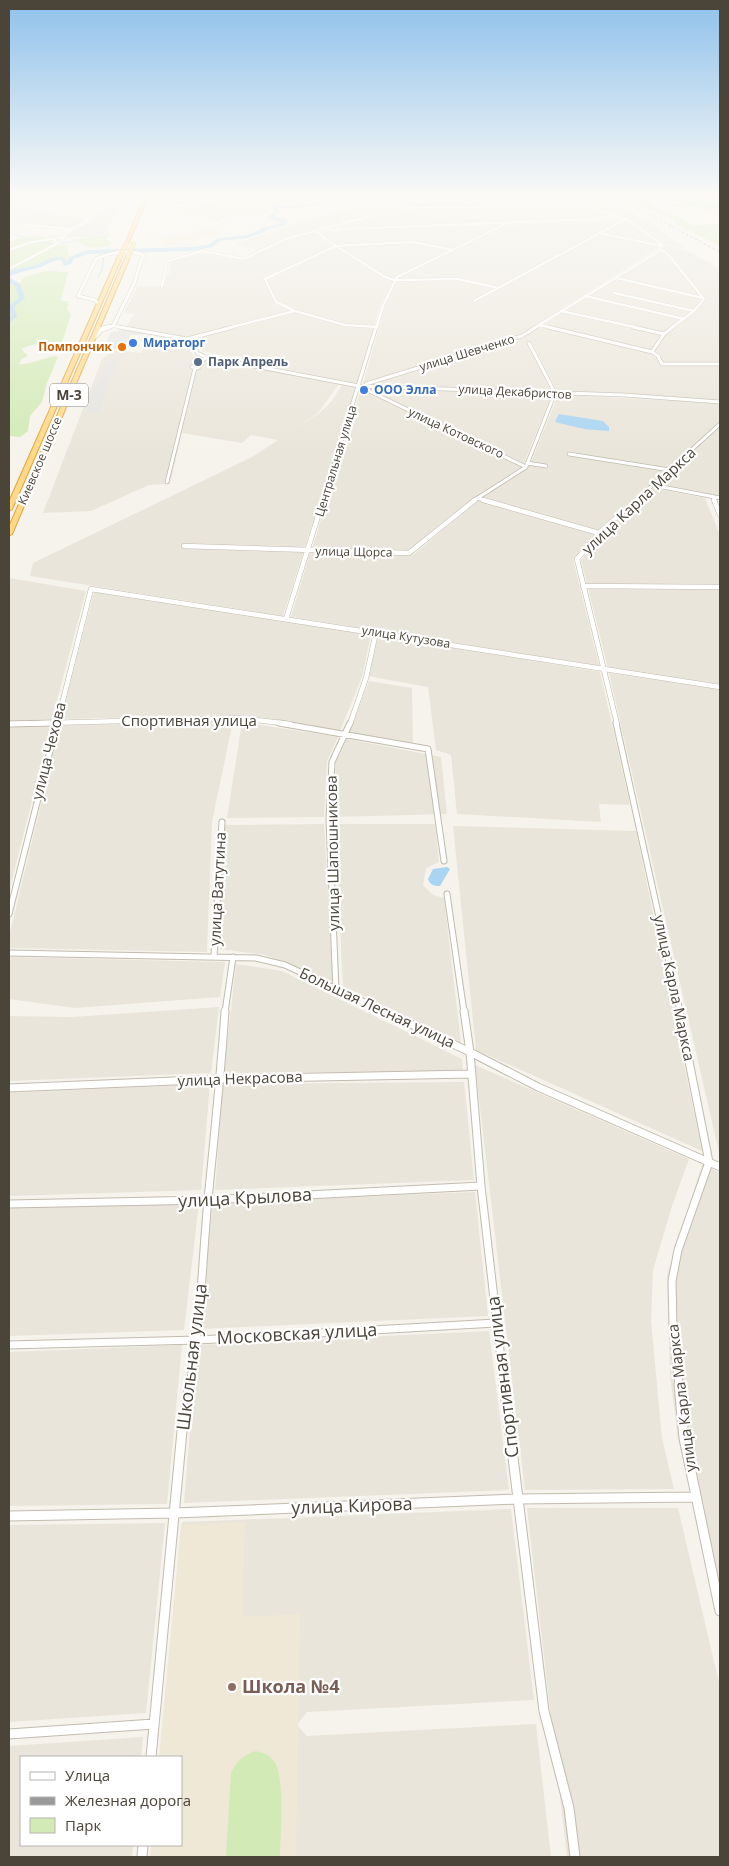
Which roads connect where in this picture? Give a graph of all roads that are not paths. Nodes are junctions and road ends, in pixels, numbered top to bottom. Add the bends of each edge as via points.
1 (85, 281) edge
2 (110, 281) edge
3 (117, 281) edge
4 (135, 281) edge
5 (163, 281) edge
6 (266, 281) edge
7 (394, 281) edge
8 (467, 281) edge
9 (511, 281) edge
10 (611, 281) edge
11 (629, 281) edge
12 (689, 281) edge
13 (162, 286) dead end
14 (498, 288) junction
15 (105, 292) junction
16 (614, 293) dead end
17 (585, 296) junction
18 (85, 298) junction
19 (703, 298) junction
20 (474, 301) dead end
21 (100, 304) junction
22 (296, 311) junction
23 (561, 311) junction
24 (694, 311) junction
25 (102, 316) junction
26 (684, 318) junction
27 (114, 324) junction
28 (539, 325) junction
29 (376, 327) junction
30 (664, 334) junction
31 (94, 337) junction
32 (187, 339) junction
33 (530, 343) dead end
34 (652, 352) junction
35 (208, 357) junction
36 (720, 362) edge
37 (359, 386) junction
38 (555, 393) junction
39 (720, 402) edge
40 (720, 424) edge
41 (569, 454) dead end
42 (526, 465) junction
43 (546, 466) dead end
44 (670, 470) junction
45 (167, 482) dead end
46 (652, 485) junction
47 (713, 496) junction
48 (477, 498) junction
49 (720, 498) edge
50 (9, 509) edge
51 (720, 515) edge
52 (599, 533) junction
53 (9, 534) edge
54 (184, 546) dead end
55 (307, 551) junction
56 (583, 586) junction
57 (720, 587) edge
58 (91, 589) joint
59 (286, 619) junction
60 (376, 632) junction
61 (604, 668) junction
62 (720, 687) edge
63 (56, 722) junction
64 (9, 724) edge
65 (346, 734) junction
66 (222, 822) dead end
67 (444, 861) dead end
68 (447, 894) dead end
69 (9, 914) edge
70 (9, 952) edge
71 (214, 956) junction
72 (233, 957) junction
73 (336, 991) junction
74 (470, 1052) junction
75 (472, 1074) junction
76 (221, 1079) junction
77 (9, 1088) edge
78 (709, 1162) junction
79 (720, 1166) edge
80 (481, 1186) junction
81 (208, 1200) junction
82 (9, 1204) edge
83 (496, 1323) junction
84 (198, 1340) junction
85 (9, 1345) edge
86 (695, 1497) junction
87 (518, 1499) junction
88 (174, 1513) junction
89 (9, 1516) edge
90 (720, 1611) edge
91 (154, 1724) junction
92 (9, 1734) edge
93 (151, 1756) edge
94 (575, 1857) edge

1 - 18 street via 78,295
2 - 15 highway, Киевское шоссе / М-3, bridge
3 - 25 highway, Киевское шоссе / М-3, bridge
4 - 27 street
5 - 13 street
6 - 22 street via 276,302
7 - 29 street, Центральная улица
8 - 14 street
9 - 14 street
10 - 17 street, улица Шевченко
11 - 19 street
12 - 19 street
14 - 20 street
15 - 18 street
15 - 21 highway, Киевское шоссе / М-3
16 - 24 street
17 - 23 street, улица Шевченко
17 - 26 street
18 - 21 street
19 - 24 street
21 - 50 highway, Киевское шоссе / М-3
22 - 29 street via 345,325
22 - 32 street
23 - 28 street, улица Шевченко
23 - 30 street
24 - 26 street
25 - 27 street via 104,322
25 - 31 highway, Киевское шоссе / М-3
26 - 30 street
27 - 31 street
27 - 32 street
28 - 34 street
28 - 37 street, улица Шевченко via 522,336
29 - 37 street, Центральная улица
30 - 34 street
31 - 53 highway, Киевское шоссе / М-3
32 - 35 street via 194,343 197,353
33 - 38 street
34 - 36 street via 666,365
35 - 37 street, улица Декабристов
35 - 45 street via 196,367
37 - 38 street, улица Декабристов
37 - 42 street, улица Котовского
37 - 55 street, Центральная улица
38 - 39 street, улица Декабристов
38 - 42 street
40 - 44 street, улица Карла Маркса
41 - 44 street
42 - 43 street, улица Котовского
42 - 48 street, улица Щорса
44 - 46 street, улица Карла Маркса
46 - 47 street
46 - 52 street, улица Карла Маркса
47 - 49 street
47 - 51 street
48 - 52 street
48 - 55 street, улица Щорса via 409,553
52 - 56 street, улица Карла Маркса via 576,559
54 - 55 street, улица Щорса
55 - 59 street, Центральная улица
56 - 57 street
56 - 61 street, улица Карла Маркса
58 - 59 street, улица Кутузова
58 - 63 street, улица Чехова
59 - 60 street, улица Кутузова
60 - 61 street, улица Кутузова
60 - 65 street, улица Шапошникова via 366,678
61 - 62 street, улица Кутузова
61 - 78 street, улица Карла Маркса via 672,974
63 - 64 street, Спортивная улица
63 - 65 street, Спортивная улица via 238,718
63 - 69 street, улица Чехова
65 - 67 street, Спортивная улица via 428,749
65 - 73 street, улица Шапошникова via 332,762 330,810
66 - 71 street, улица Ватутина
68 - 74 street, Спортивная улица
70 - 71 street, Большая Лесная улица
71 - 72 street, Большая Лесная улица
72 - 73 street, Большая Лесная улица via 256,958 284,966
72 - 76 street, Школьная улица via 226,1001
73 - 74 street, Большая Лесная улица
74 - 75 street, Спортивная улица
74 - 78 street, Большая Лесная улица via 538,1087
75 - 76 street, улица Некрасова
75 - 80 street, Спортивная улица
76 - 77 street, улица Некрасова
76 - 81 street, Школьная улица
78 - 79 street, Большая Лесная улица
78 - 86 street, улица Карла Маркса via 678,1250 672,1281 673,1328 684,1438
80 - 81 street, улица Крылова
80 - 83 street, Спортивная улица
81 - 82 street, улица Крылова
81 - 84 street, Школьная улица
83 - 84 street, Московская улица
83 - 87 street, Спортивная улица
84 - 85 street, Московская улица
84 - 88 street, Школьная улица via 182,1431
86 - 87 street, улица Кирова
86 - 90 street, улица Карла Маркса
87 - 88 street, улица Кирова
87 - 94 street, Спортивная улица via 544,1712 569,1808
88 - 89 street, улица Кирова
88 - 91 street, Школьная улица
91 - 92 street
91 - 93 street, Школьная улица

